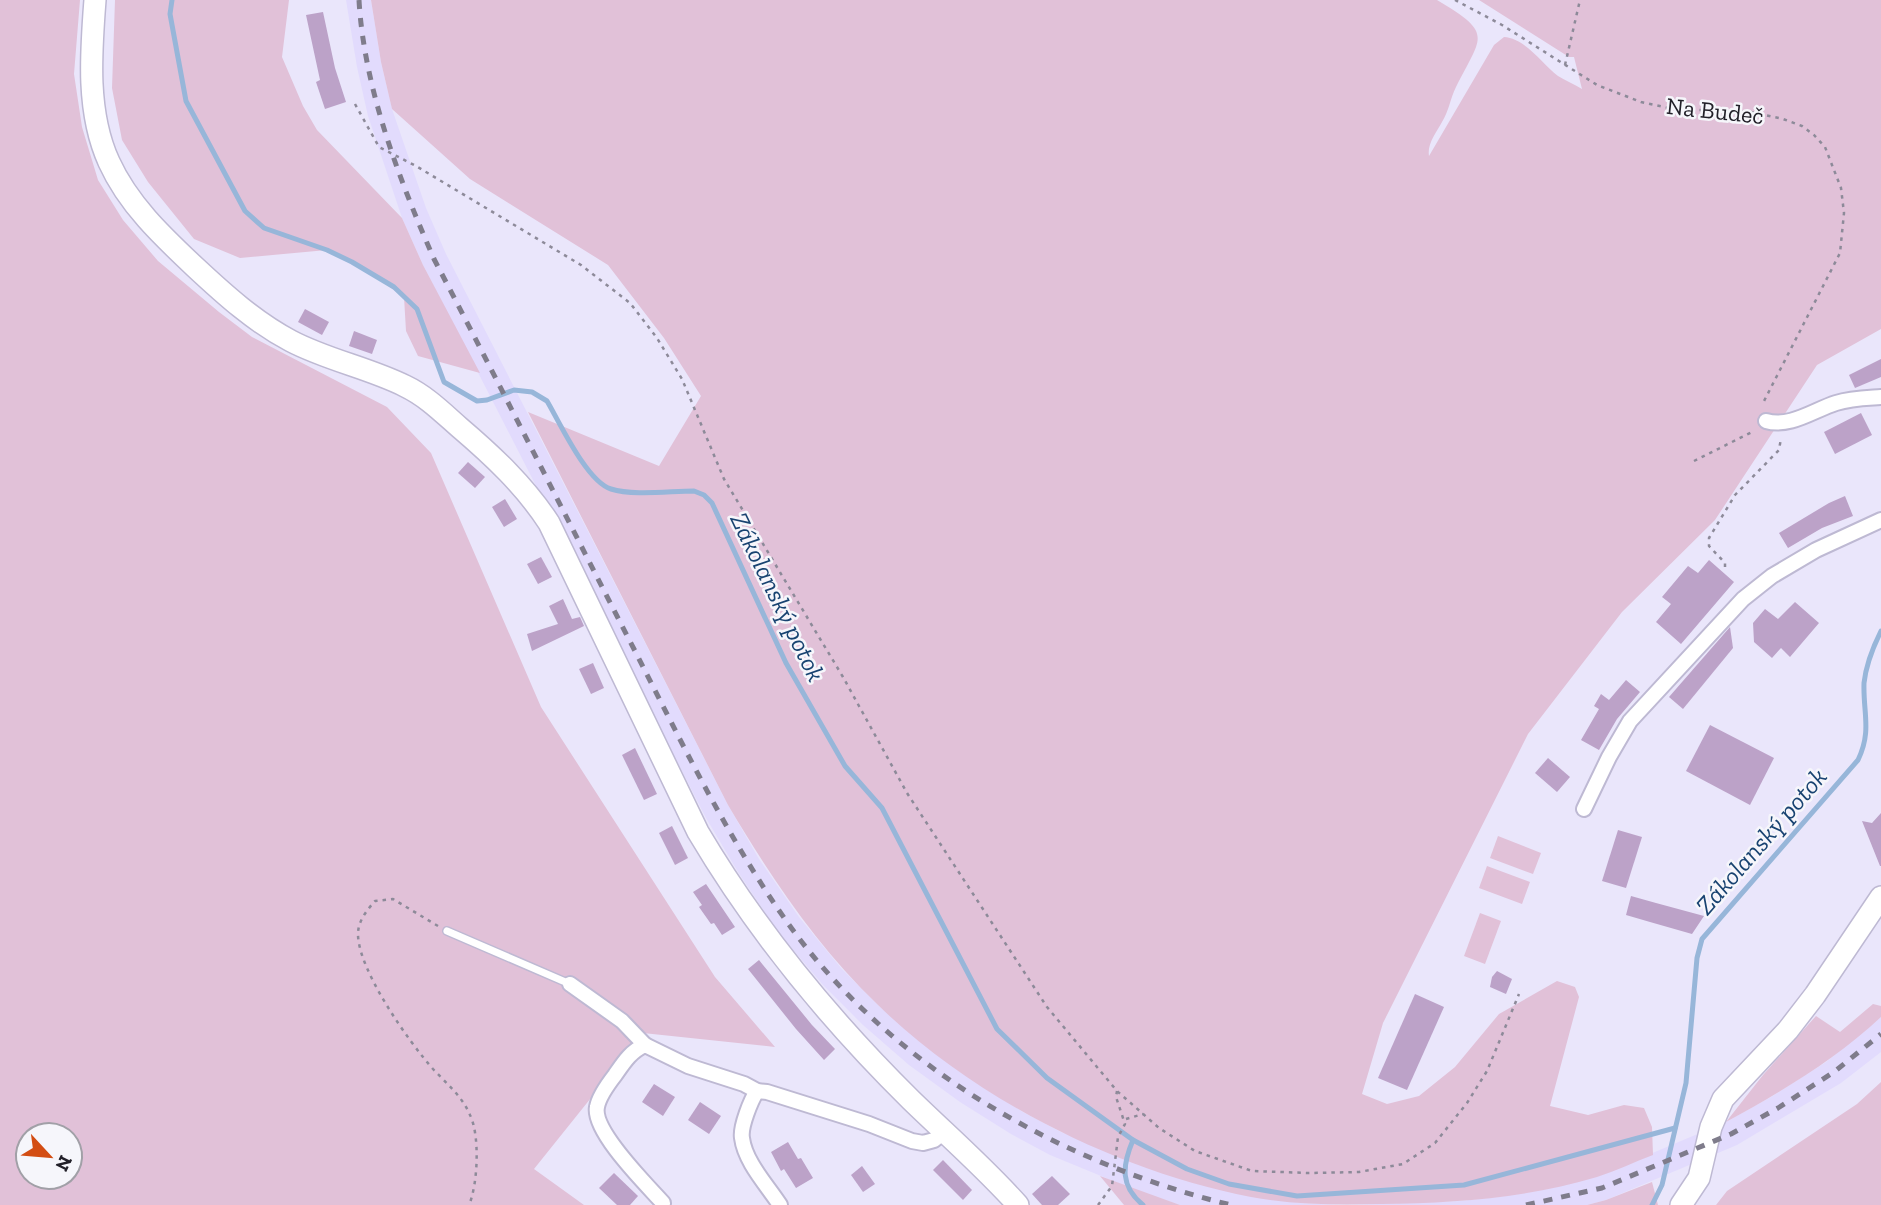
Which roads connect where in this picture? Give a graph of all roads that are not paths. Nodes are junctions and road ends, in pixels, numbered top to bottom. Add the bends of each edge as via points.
1 (95, 0) edge
2 (1881, 397) edge
3 (1769, 422) road end
4 (1881, 520) edge
5 (1584, 808) dead end
6 (1881, 897) edge
7 (447, 931) road end
8 (570, 984) joint
9 (645, 1045) junction
10 (757, 1091) junction
11 (944, 1132) junction
12 (663, 1203) edge
13 (780, 1205) edge
14 (1018, 1205) edge
15 (1681, 1205) edge

1 - 11 main road via 92,71 96,120 108,161 130,199 163,237 260,323 294,343 404,386 430,401 526,490 550,523 698,832 723,874 806,985
2 - 3 street via 1844,401 1781,424
4 - 5 street via 1816,550 1743,599 1630,721
6 - 15 main road via 1795,1021 1723,1099 1699,1178
7 - 8 lane
8 - 9 street via 622,1021
9 - 10 street
9 - 12 street via 634,1049 613,1078 596,1109 597,1121
10 - 11 street via 912,1141 934,1140
10 - 13 street via 741,1136 747,1155
11 - 14 main road

